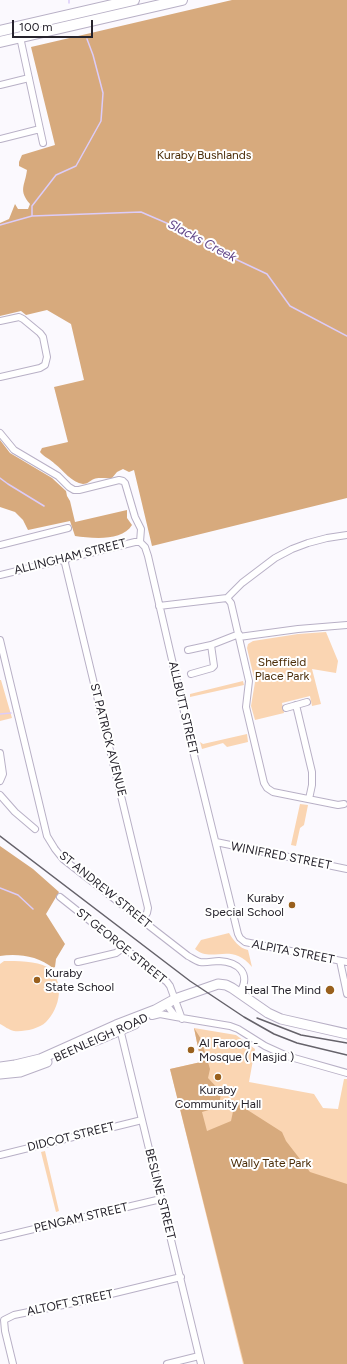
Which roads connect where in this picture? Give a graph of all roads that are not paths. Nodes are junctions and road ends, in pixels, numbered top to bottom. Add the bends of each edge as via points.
1 (134, 0) edge
2 (182, 0) edge
3 (0, 31) edge
4 (20, 37) junction
5 (0, 42) edge
6 (29, 78) junction
7 (0, 85) edge
8 (40, 129) junction
9 (0, 139) edge
10 (43, 143) dead end
11 (0, 321) edge
12 (0, 378) edge
13 (0, 433) edge
14 (68, 528) dead end
15 (347, 535) edge
16 (140, 542) junction
17 (0, 545) edge
18 (64, 559) junction
19 (0, 575) edge
20 (227, 598) junction
21 (159, 606) junction
22 (347, 625) edge
23 (239, 636) junction
24 (0, 640) edge
25 (211, 645) junction
26 (188, 650) dead end
27 (191, 674) dead end
28 (307, 702) dead end
29 (296, 705) junction
30 (286, 708) dead end
31 (0, 753) edge
32 (0, 781) edge
33 (0, 795) edge
34 (309, 799) junction
35 (344, 804) dead end
36 (35, 829) dead end
37 (216, 842) junction
38 (347, 869) edge
39 (60, 897) dead end
40 (142, 920) junction
41 (240, 938) joint
42 (124, 947) junction
43 (340, 961) junction
44 (78, 962) dead end
45 (347, 962) edge
46 (240, 992) junction
47 (347, 994) edge
48 (174, 1004) junction
49 (152, 1016) junction
50 (179, 1018) junction
51 (118, 1028) junction
52 (347, 1034) edge
53 (0, 1067) edge
54 (347, 1073) edge
55 (0, 1074) edge
56 (142, 1120) junction
57 (0, 1155) edge
58 (161, 1199) junction
59 (0, 1237) edge
60 (181, 1277) junction
61 (199, 1356) junction
62 (13, 1364) edge
63 (167, 1364) edge
64 (201, 1364) edge

1 - 3 main road
2 - 4 main road
4 - 5 main road
4 - 6 street
6 - 7 street
6 - 8 street
8 - 9 street
8 - 10 street
11 - 12 street via 23,319 43,337 47,357 45,365 40,368
13 - 16 street, ALLBUTT STREET via 14,450 58,476 74,490 123,481 128,486 135,517 141,528
14 - 17 street
15 - 20 street via 327,538 292,549 275,558
16 - 18 street, ALLINGHAM STREET
16 - 21 street, ALLBUTT STREET via 148,556
18 - 19 street, ALLINGHAM STREET
18 - 40 street, ST PATRICK AVENUE via 148,908
20 - 21 street
20 - 23 street via 231,603
21 - 37 street, ALLBUTT STREET
22 - 23 street
23 - 25 street
23 - 34 street via 249,681 246,707 264,783 273,792
24 - 40 street, ST ANDREW STREET via 47,836 63,860
25 - 26 street
25 - 27 street via 214,666
28 - 29 street
29 - 30 street
29 - 34 street via 312,772
31 - 32 street via 3,770
33 - 36 street
34 - 35 street
37 - 38 street, WINIFRED STREET
37 - 41 street, ALLBUTT STREET
39 - 42 street, ST GEORGE STREET
40 - 46 street, ST ANDREW STREET via 195,960 221,961 238,966 244,979
41 - 43 street, ALPITA STREET via 245,942
42 - 44 street via 116,952
42 - 48 street, ST GEORGE STREET via 167,982
43 - 45 street, ALPITA STREET
43 - 47 street
46 - 48 main road, BEENLEIGH ROAD via 218,984
46 - 52 main road, BEENLEIGH ROAD via 268,1013 281,1019
48 - 49 main road, BEENLEIGH ROAD
48 - 50 street, ST GEORGE STREET
48 - 51 main road, BEENLEIGH ROAD
49 - 50 street via 160,1014
49 - 51 main road, BEENLEIGH ROAD
50 - 54 street via 230,1026 286,1056
51 - 53 main road, BEENLEIGH ROAD via 40,1059
51 - 55 main road, BEENLEIGH ROAD via 29,1070
51 - 56 street, BESLINE STREET
56 - 57 street, DIDCOT STREET
56 - 58 street, BESLINE STREET
58 - 59 street, PENGAM STREET
58 - 60 street, BESLINE STREET
60 - 61 street, BESLINE STREET
60 - 62 street, ALTOFT STREET via 4,1320
61 - 63 street
61 - 64 street, BESLINE STREET

